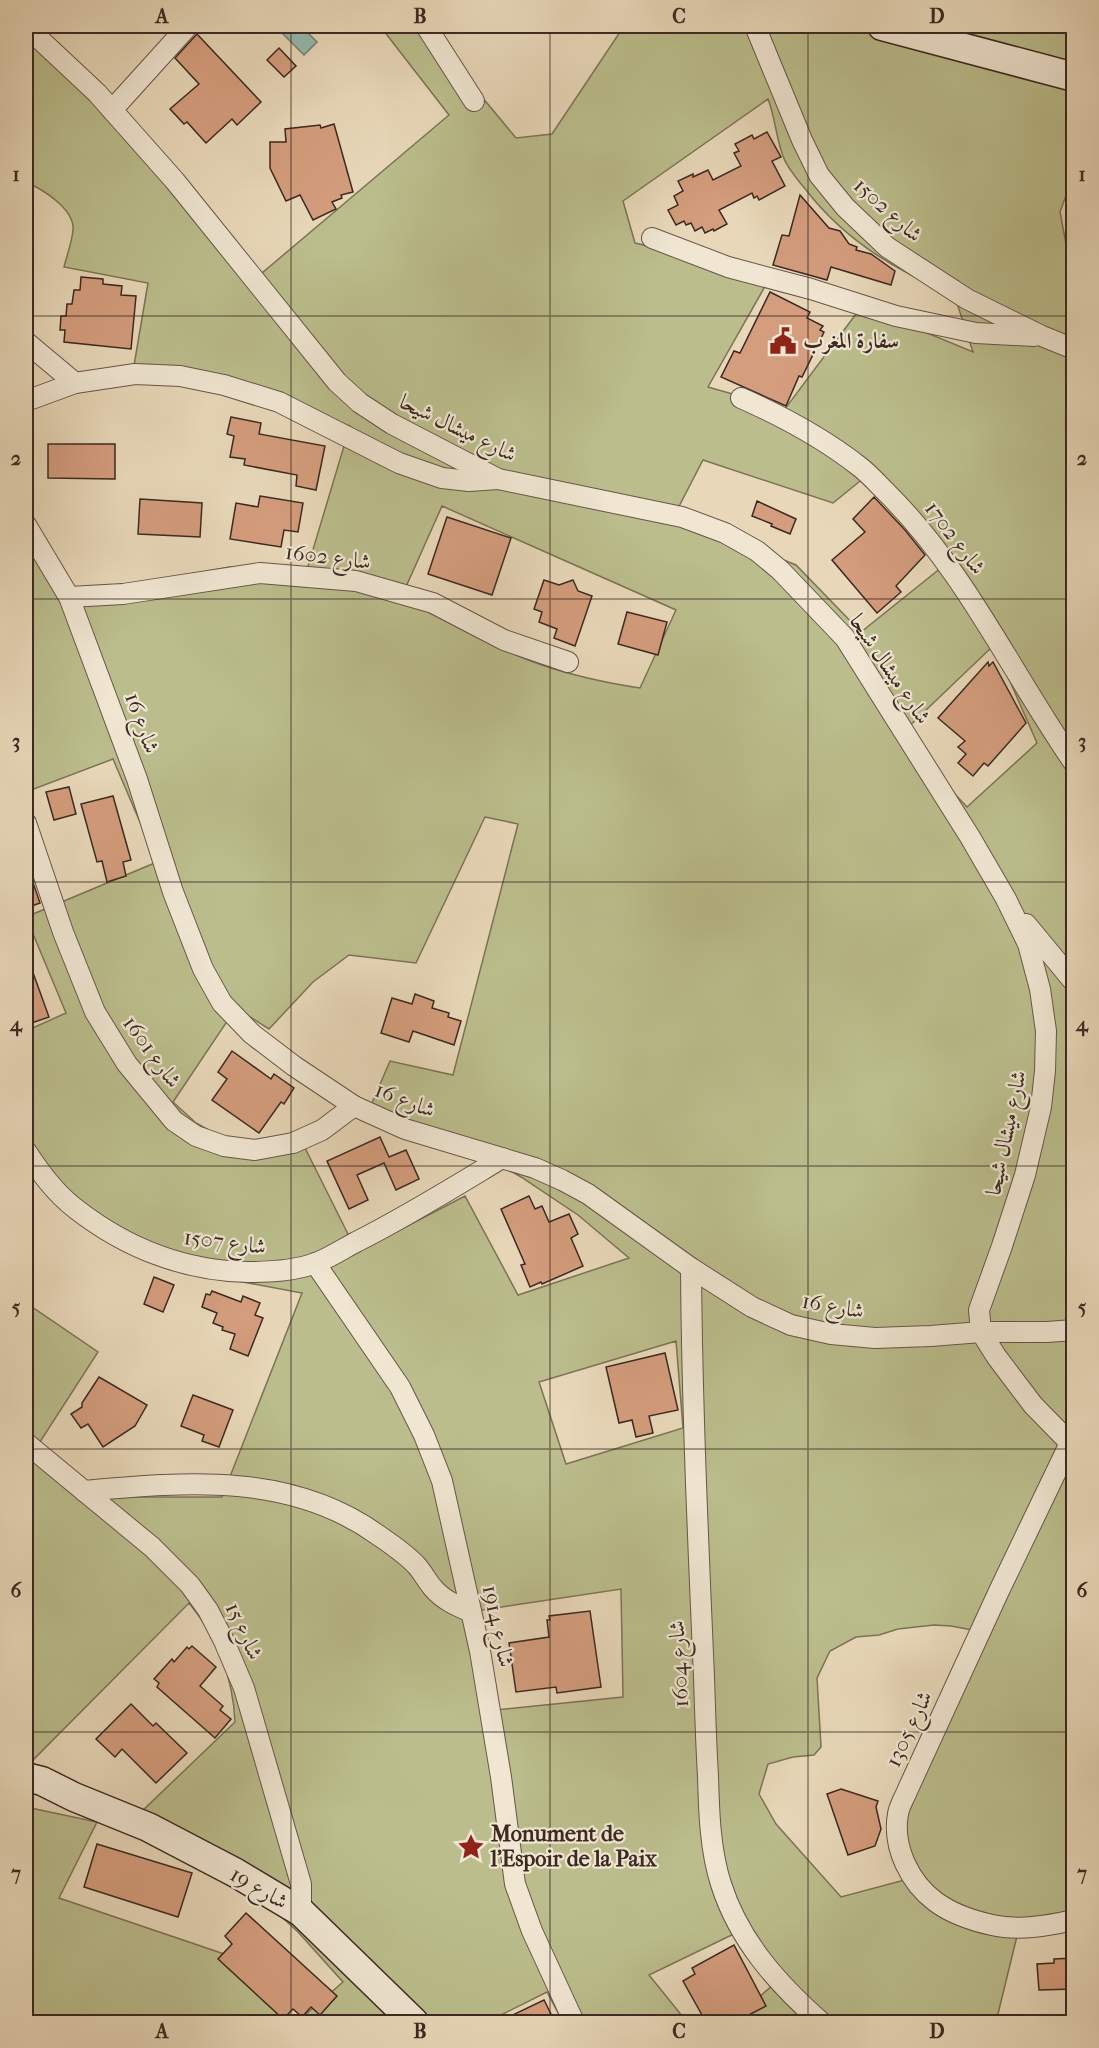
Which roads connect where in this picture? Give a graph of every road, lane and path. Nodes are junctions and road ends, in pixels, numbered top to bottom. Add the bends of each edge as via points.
1 (188, 26) edge
2 (426, 26) edge
3 (755, 26) edge
4 (894, 27) edge
5 (26, 28) edge
6 (1074, 77) edge
7 (474, 101) dead end
8 (112, 110) junction
9 (652, 238) dead end
10 (1042, 336) junction
11 (26, 342) edge
12 (1074, 349) edge
13 (75, 383) junction
14 (741, 398) dead end
15 (26, 401) edge
16 (498, 479) junction
17 (26, 525) edge
18 (69, 597) junction
19 (568, 662) dead end
20 (1074, 763) edge
21 (26, 823) edge
22 (1006, 899) junction
23 (1074, 982) edge
24 (354, 1106) junction
25 (26, 1151) edge
26 (502, 1158) junction
27 (315, 1263) junction
28 (691, 1268) junction
29 (1074, 1330) edge
30 (981, 1332) junction
31 (26, 1443) edge
32 (1071, 1446) edge
33 (84, 1491) junction
34 (471, 1611) junction
35 (26, 1777) edge
36 (26, 1795) edge
37 (74, 1797) junction
38 (301, 1912) junction
39 (1074, 1920) edge
40 (414, 2022) edge
41 (574, 2022) edge
42 (821, 2022) edge

1 - 8 street
2 - 7 street
3 - 10 street, شارع 1502 via 819,175 845,207 887,247 968,299
4 - 6 main road
5 - 8 street, شارع ميشال شيحا
8 - 16 street, شارع ميشال شيحا via 175,181 337,382 392,424
9 - 10 street via 728,267 811,288 896,316 976,333
10 - 12 street, شارع 1502
11 - 13 street
13 - 15 street
13 - 16 street via 135,374 180,376 224,385 279,402 399,463 442,478
14 - 20 street, شارع 1702 via 824,440 862,468 904,510 938,550
16 - 22 street, شارع ميشال شيحا via 682,517 725,533 780,570 845,638
17 - 18 street, شارع 16
18 - 19 street, شارع 1602 via 123,594 260,573 356,581 433,603 504,640
18 - 24 street, شارع 16 via 133,768 173,892 203,969 222,1003 252,1034
21 - 24 street, شارع 1601 via 95,1012 127,1064 174,1121 196,1136 224,1146 255,1150 293,1143 322,1131
22 - 23 street
22 - 30 street, شارع ميشال شيحا via 1028,944 1040,989 1046,1071 1024,1175 979,1310
24 - 26 street, شارع 16 via 405,1129
25 - 27 street, شارع 1507 via 44,1178 75,1208 112,1234 161,1257 199,1268 235,1272 274,1272
26 - 27 street, شارع 1507 via 373,1234
26 - 28 street, شارع 16 via 535,1168 588,1194
27 - 34 street, شارع 1914 via 400,1387 424,1435 441,1481
28 - 30 street, شارع 16 via 752,1307 792,1324 831,1334 875,1338
28 - 42 street, شارع 1604 via 697,1532 713,1846 730,1909 753,1951
29 - 30 street, شارع 16
30 - 32 street via 1033,1405
31 - 33 street, شارع 15
32 - 39 street, شارع 1305 via 908,1789 898,1812 897,1833 907,1868 937,1903 992,1925 1022,1928
33 - 34 street via 244,1485 324,1504 392,1544 450,1603
33 - 38 street, شارع 15 via 152,1547 190,1585 224,1641 244,1688 301,1884
34 - 41 street, شارع 1914 via 490,1707 515,1884
35 - 37 main road, شارع 19
36 - 37 main road, شارع 19
37 - 38 main road, شارع 19 via 148,1827
38 - 40 main road, شارع 19

